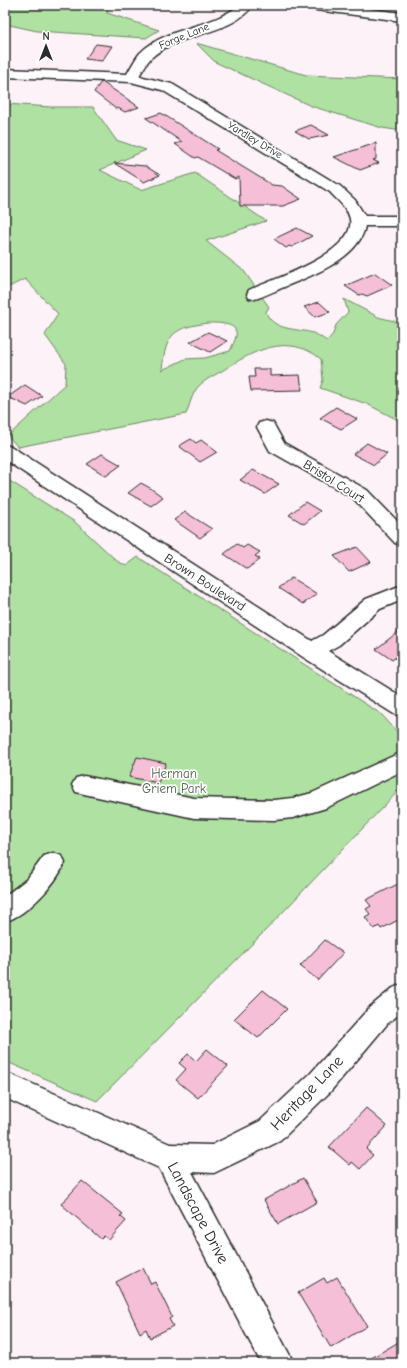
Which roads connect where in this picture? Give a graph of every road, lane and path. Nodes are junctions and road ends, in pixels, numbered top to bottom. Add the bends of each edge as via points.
1 (247, 5) edge
2 (308, 5) edge
3 (402, 17) edge
4 (5, 73) edge
5 (131, 78) junction
6 (358, 221) junction
7 (402, 221) edge
8 (255, 294) dead end
9 (266, 427) dead end
10 (8, 453) edge
11 (402, 538) edge
12 (402, 592) edge
13 (311, 652) junction
14 (402, 708) edge
15 (402, 761) edge
16 (84, 785) dead end
17 (53, 863) dead end
18 (5, 911) edge
19 (402, 996) edge
20 (5, 1085) edge
21 (169, 1158) junction
22 (278, 1363) edge

1 - 5 street, Forge Lane via 240,13 226,20 155,48 145,56
2 - 3 street
4 - 5 street, Yardley Drive
5 - 6 street, Yardley Drive via 167,87 313,175 345,199
6 - 7 street
6 - 8 street via 352,241 338,254 319,266
9 - 11 street, Bristol Court via 277,447 360,494
10 - 13 street, Brown Boulevard
12 - 13 street via 373,604 331,640
13 - 14 street, Brown Boulevard
15 - 16 street via 318,801 274,810 194,808
17 - 18 street via 36,886
19 - 21 street, Heritage Lane via 379,1015 320,1082 270,1131 214,1159
20 - 21 street, Landscape Drive
21 - 22 street, Landscape Drive

